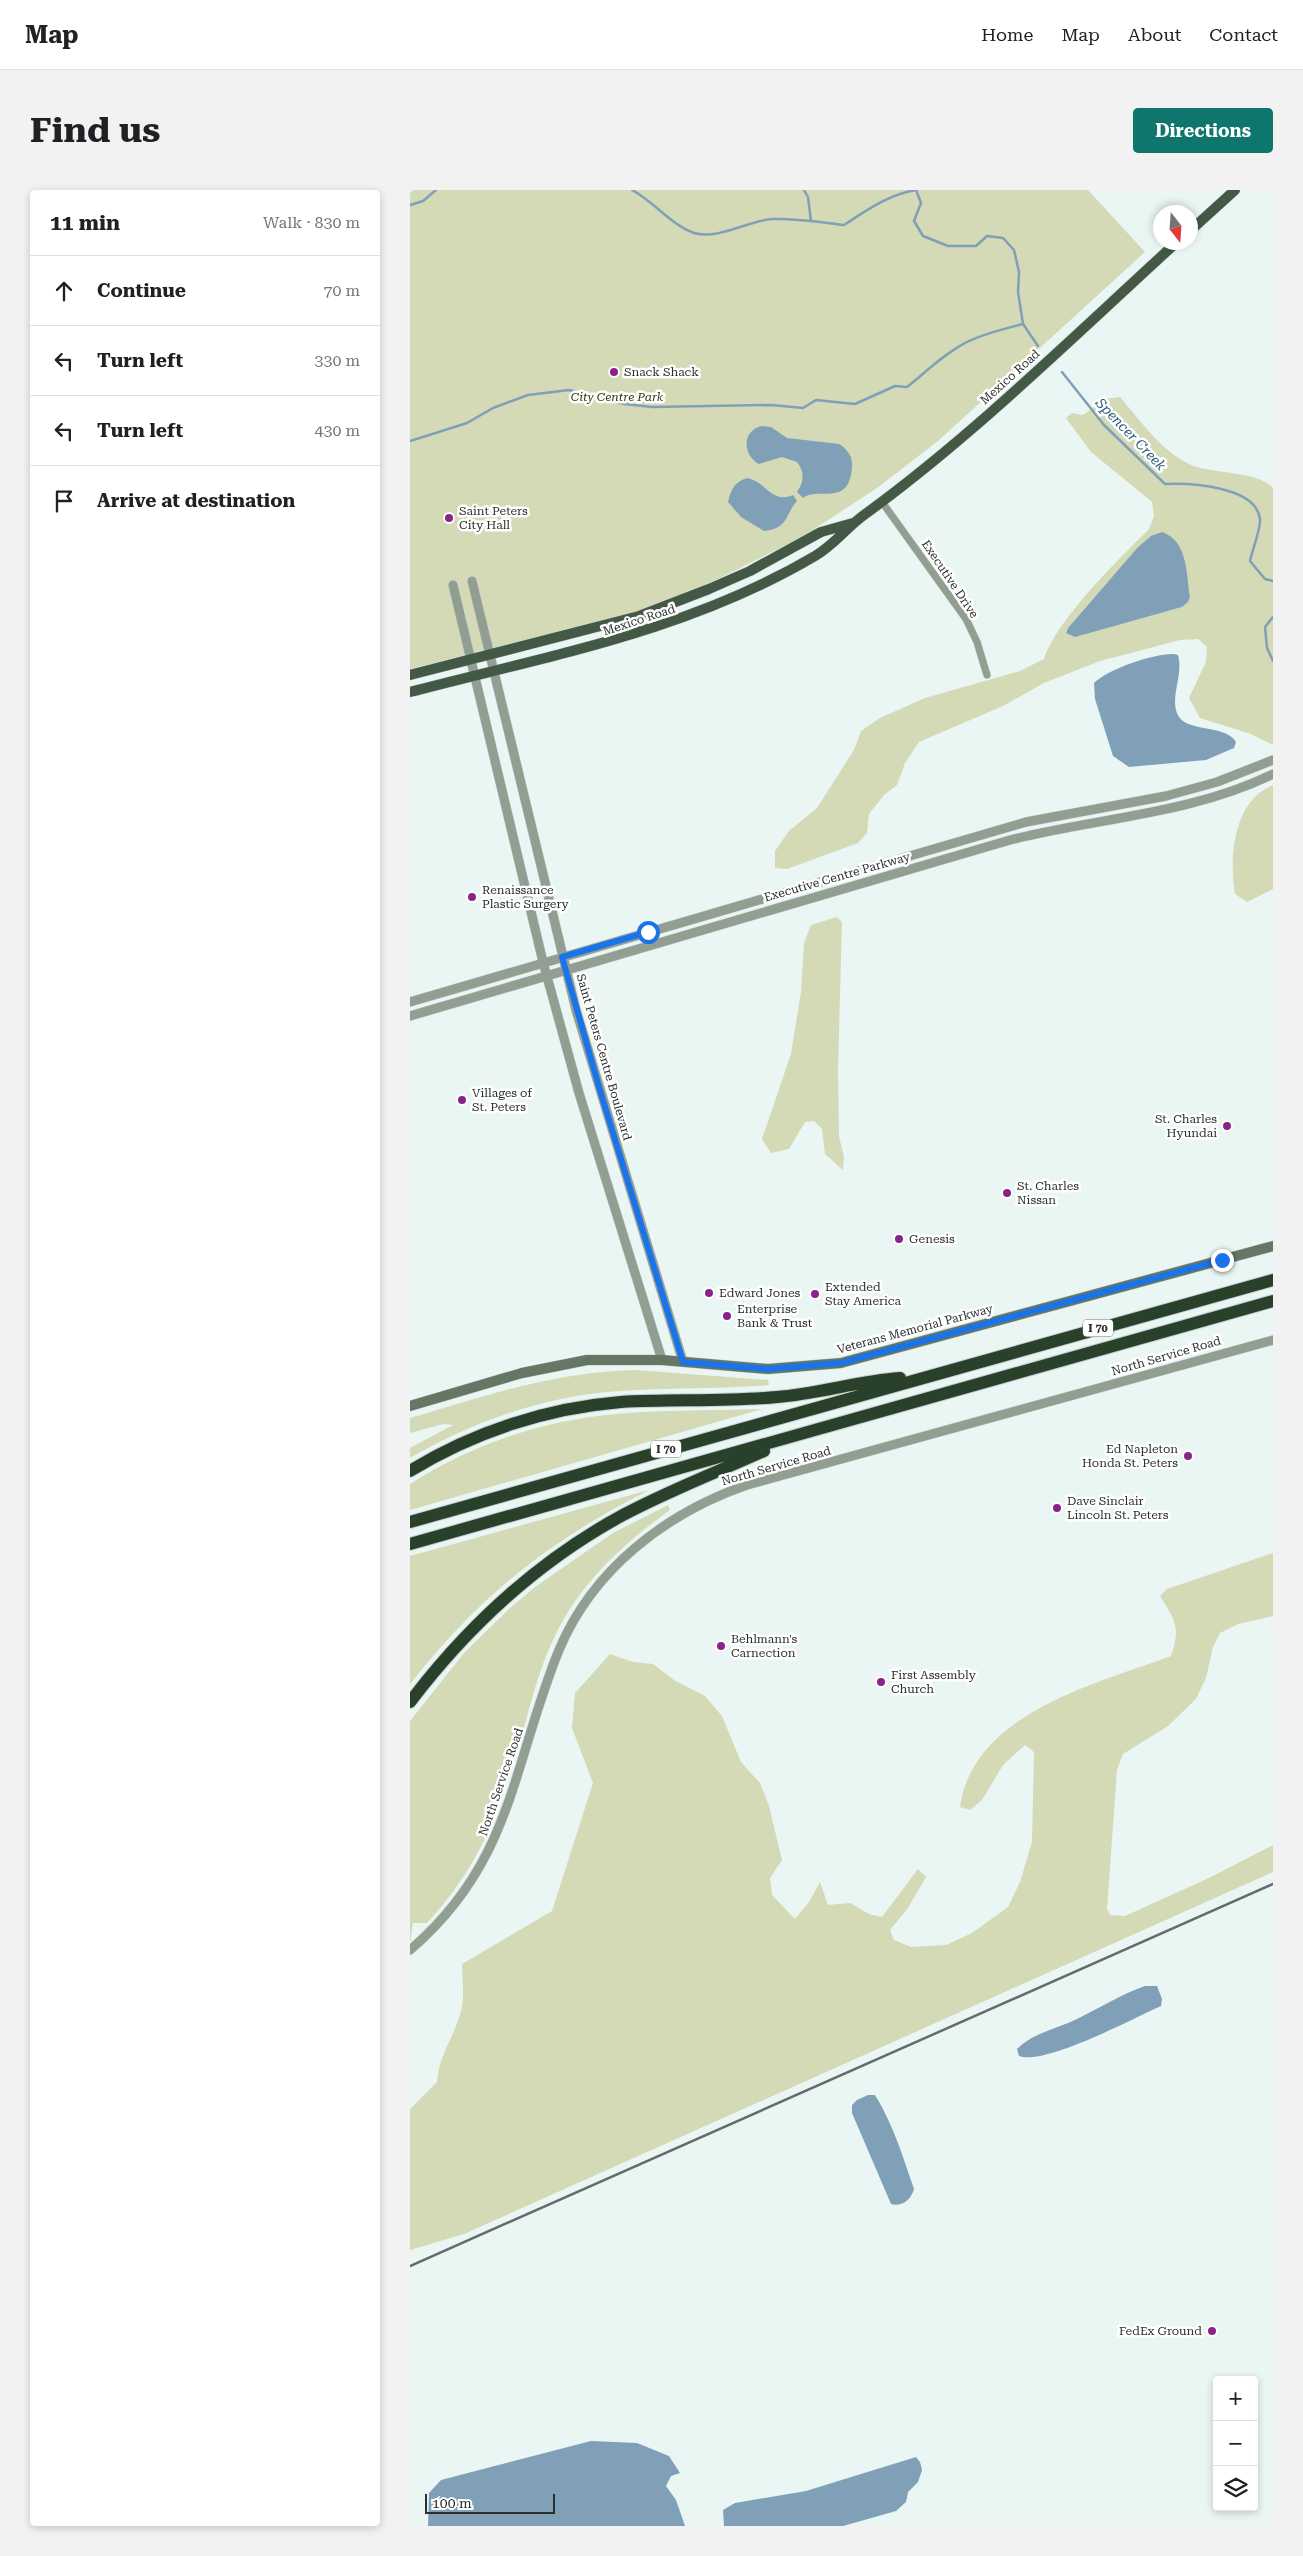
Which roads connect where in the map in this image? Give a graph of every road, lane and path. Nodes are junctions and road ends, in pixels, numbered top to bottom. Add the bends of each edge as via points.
1 (1236, 190) edge
2 (1198, 223) edge
3 (1168, 250) edge
4 (882, 502) junction
5 (854, 522) junction
6 (472, 581) dead end
7 (453, 585) dead end
8 (490, 654) junction
9 (471, 659) junction
10 (494, 670) junction
11 (410, 675) edge
12 (475, 675) junction
13 (987, 675) dead end
14 (410, 692) edge
15 (1273, 760) edge
16 (1273, 774) edge
17 (562, 957) junction
18 (543, 962) junction
19 (566, 971) junction
20 (547, 977) junction
21 (410, 1002) edge
22 (410, 1016) edge
23 (1273, 1246) edge
24 (1273, 1280) edge
25 (1273, 1301) edge
26 (1273, 1340) edge
27 (662, 1360) junction
28 (683, 1362) junction
29 (923, 1377) junction
30 (410, 1406) edge
31 (801, 1434) junction
32 (410, 1471) edge
33 (410, 1522) edge
34 (410, 1544) edge
35 (410, 1702) edge
36 (410, 1950) edge

1 - 2 main road
3 - 4 main road, Mexico Road via 914,478
4 - 5 main road, Mexico Road
4 - 13 street, Executive Drive via 966,619
5 - 8 main road, Mexico Road via 821,532 750,570 668,605 620,621
5 - 10 main road, Mexico Road via 831,546 816,556 692,615 601,645
6 - 8 street, Saint Peters Centre Boulevard
7 - 9 street
8 - 9 main road, Mexico Road
8 - 10 street, Saint Peters Centre Boulevard
9 - 11 main road, Mexico Road
9 - 12 street
10 - 12 main road, Mexico Road
10 - 17 street, Saint Peters Centre Boulevard
12 - 14 main road, Mexico Road
12 - 18 street
15 - 17 street, Executive Centre Parkway via 1218,782 1166,796 1026,822
16 - 19 street, Executive Centre Parkway via 1220,796 1010,840
17 - 18 street, Executive Centre Parkway
17 - 19 street, Saint Peters Centre Boulevard
18 - 20 street
18 - 21 street, Executive Centre Parkway
19 - 20 street, Executive Centre Parkway
19 - 28 street, Saint Peters Centre Boulevard
20 - 22 street, Executive Centre Parkway
20 - 27 street via 579,1093
23 - 28 main road, Veterans Memorial Parkway via 841,1363 768,1369
24 - 29 highway, I 70
25 - 31 highway, I 70
26 - 36 street, North Service Road via 748,1485 695,1506 656,1530 607,1575 575,1620 560,1648 545,1689 498,1833 473,1881 433,1930
27 - 28 main road, Veterans Memorial Parkway
27 - 30 main road, Veterans Memorial Parkway via 587,1360 552,1365
29 - 32 highway via 873,1380 779,1397 621,1402 570,1410 522,1421 476,1437
29 - 33 highway, I 70
31 - 34 highway, I 70
31 - 35 highway via 648,1502 566,1550 491,1610 447,1655

